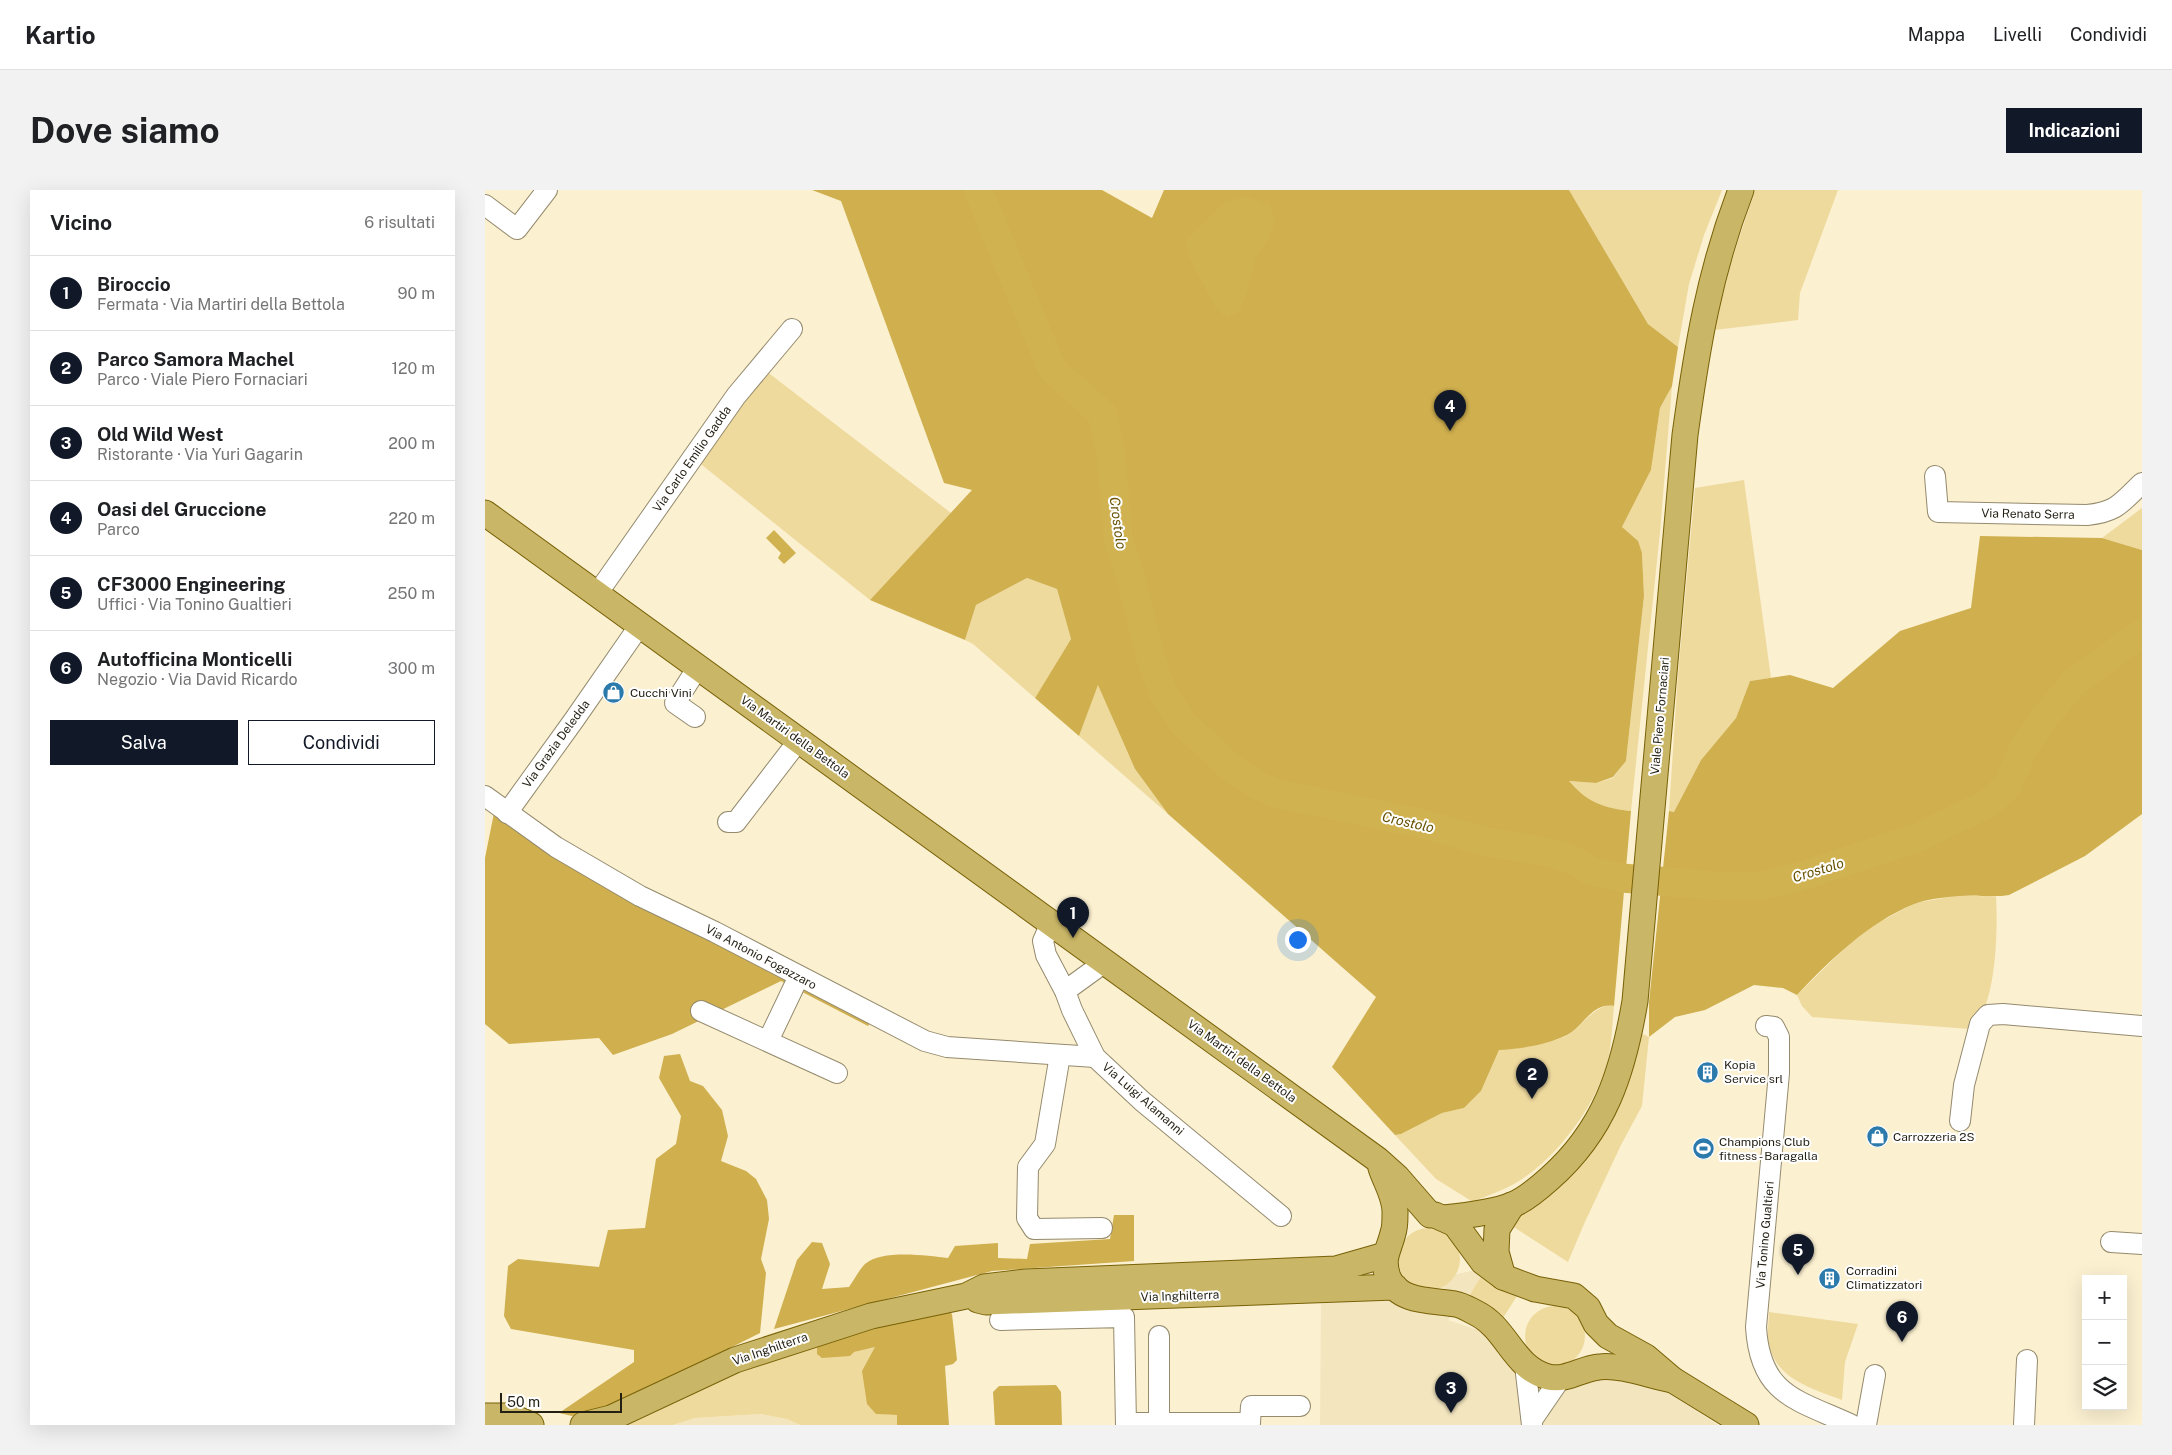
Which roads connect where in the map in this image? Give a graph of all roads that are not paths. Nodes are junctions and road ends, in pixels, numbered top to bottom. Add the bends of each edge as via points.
1 (547, 190) edge
2 (1741, 190) edge
3 (485, 206) edge
4 (792, 329) dead end
5 (1935, 476) dead end
6 (2142, 483) edge
7 (485, 513) edge
8 (597, 594) junction
9 (640, 625) junction
10 (698, 667) junction
11 (695, 717) dead end
12 (799, 740) junction
13 (485, 796) edge
14 (507, 813) junction
15 (728, 822) dead end
16 (1051, 923) junction
17 (1105, 962) junction
18 (799, 976) junction
19 (1065, 991) junction
20 (701, 1011) dead end
21 (1766, 1026) dead end
22 (2142, 1026) edge
23 (768, 1041) junction
24 (1060, 1055) junction
25 (1095, 1057) junction
26 (837, 1073) dead end
27 (1960, 1121) dead end
28 (1378, 1160) junction
29 (1512, 1205) junction
30 (1281, 1216) dead end
31 (1437, 1217) junction
32 (1102, 1228) dead end
33 (2111, 1242) dead end
34 (1389, 1244) junction
35 (2142, 1244) edge
36 (1503, 1277) junction
37 (1395, 1287) junction
38 (966, 1296) junction
39 (1000, 1320) dead end
40 (1596, 1324) junction
41 (1159, 1336) dead end
42 (2027, 1360) dead end
43 (1525, 1365) junction
44 (1570, 1375) junction
45 (1875, 1375) dead end
46 (1673, 1380) junction
47 (1300, 1406) dead end
48 (485, 1416) edge
49 (607, 1421) edge
50 (1532, 1422) edge
51 (1159, 1423) junction
52 (1126, 1424) edge
53 (531, 1425) edge
54 (583, 1425) edge
55 (1746, 1425) edge
56 (1852, 1425) edge
57 (1866, 1425) edge
58 (2024, 1425) edge

1 - 3 street via 517,229
2 - 29 main road, Viale Piero Fornaciari via 1726,228 1709,290 1685,435 1635,1001 1628,1042 1605,1107 1580,1148 1542,1184
4 - 8 street, Via Carlo Emilio Gadda via 736,396
5 - 6 street, Via Renato Serra via 1938,512 2107,513
7 - 8 main road, Via Martiri della Bettola
8 - 9 main road, Via Martiri della Bettola
9 - 10 main road, Via Martiri della Bettola
9 - 14 street, Via Grazia Deledda
10 - 11 street via 675,703
10 - 12 main road, Via Martiri della Bettola
12 - 15 street via 736,822
12 - 16 main road, Via Martiri della Bettola
13 - 14 street, Via Antonio Fogazzaro
14 - 18 street, Via Antonio Fogazzaro via 556,848 640,896
16 - 17 main road, Via Martiri della Bettola
16 - 19 street, Via Luigi Alamanni via 1043,941 1046,956
17 - 19 street
17 - 28 main road, Via Martiri della Bettola
18 - 23 street
18 - 24 street, Via Antonio Fogazzaro via 936,1045
19 - 25 street, Via Luigi Alamanni
20 - 23 street
21 - 56 street, Via Tonino Gualtieri via 1774,1027 1779,1037 1779,1073 1756,1327 1757,1346 1762,1362 1778,1388
22 - 27 street via 1988,1015 1980,1024
23 - 26 street
24 - 25 street, Via Antonio Fogazzaro
24 - 32 street via 1045,1144 1028,1167 1027,1218 1034,1229
25 - 30 street, Via Luigi Alamanni via 1142,1101
28 - 31 main road, Via Martiri della Bettola
28 - 34 main road via 1395,1204
29 - 31 main road, Viale Piero Fornaciari
29 - 36 main road, Viale Piero Fornaciari via 1497,1229 1496,1252
31 - 34 main road via 1413,1220
31 - 36 main road, Via Martiri della Bettola via 1455,1224 1483,1262
33 - 35 street
34 - 37 main road via 1389,1279
34 - 38 main road, Via Inghilterra via 1336,1269 1026,1282 984,1287
36 - 40 main road, Via Martiri della Bettola via 1535,1289 1573,1296 1588,1308
37 - 38 main road, Via Inghilterra via 986,1302
37 - 43 main road, Via Martiri della Bettola via 1406,1295 1457,1304 1478,1314 1494,1326
38 - 49 main road, Via Inghilterra via 871,1316 735,1360
39 - 52 street via 1124,1317
40 - 44 main road via 1596,1347 1590,1360
40 - 46 main road, Via Martiri della Bettola via 1608,1336 1646,1357
41 - 51 street
42 - 58 street
43 - 44 main road, Via Martiri della Bettola via 1539,1374
43 - 50 street
44 - 46 main road, Via Martiri della Bettola via 1600,1366
44 - 50 street
45 - 57 street
46 - 55 main road, Via Martiri della Bettola
47 - 51 street via 1251,1406 1251,1423
48 - 53 main road via 510,1416
49 - 54 main road, Via Inghilterra
51 - 52 street

